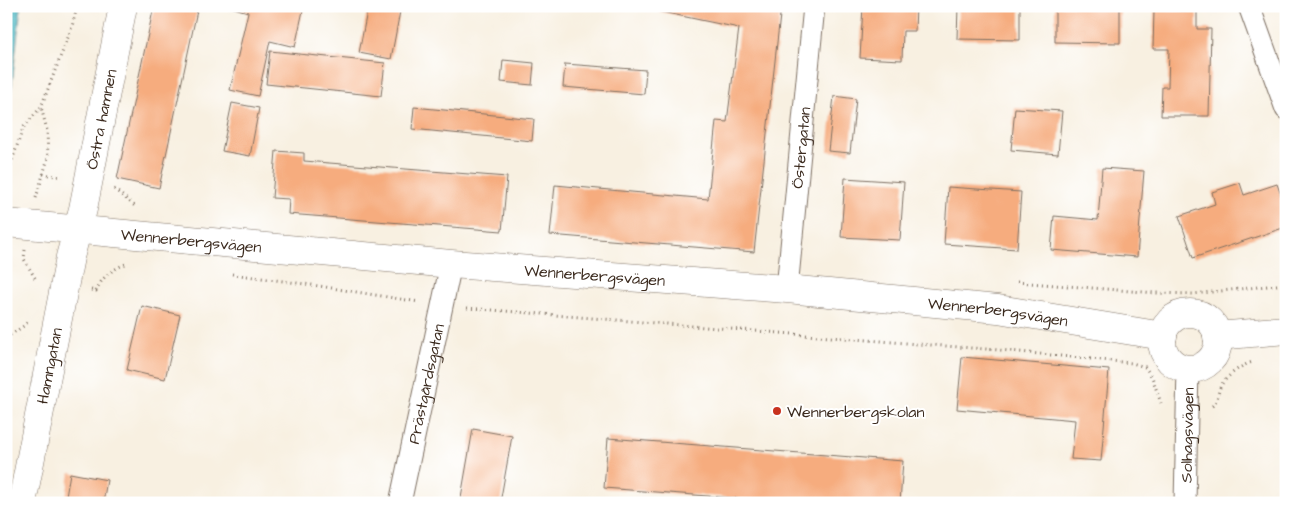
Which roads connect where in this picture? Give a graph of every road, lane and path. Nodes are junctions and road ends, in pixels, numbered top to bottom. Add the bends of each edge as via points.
1 (77, 6) edge
2 (123, 6) edge
3 (814, 6) edge
4 (1249, 6) edge
5 (41, 107) junction
6 (1286, 109) edge
7 (6, 179) edge
8 (22, 218) edge
9 (78, 230) junction
10 (25, 253) dead end
11 (451, 264) junction
12 (232, 274) dead end
13 (36, 282) dead end
14 (787, 289) junction
15 (442, 306) junction
16 (33, 314) dead end
17 (1286, 330) edge
18 (1163, 336) junction
19 (1217, 336) junction
20 (6, 338) edge
21 (1258, 362) dead end
22 (1188, 368) junction
23 (1187, 409) junction
24 (22, 503) edge
25 (400, 503) edge
26 (1185, 503) edge

1 - 5 path via 72,28
2 - 9 main road, Östra hamnen
3 - 14 street, Östergatan
4 - 6 street
5 - 7 path via 22,128
5 - 8 path via 47,130 48,158
8 - 9 main road, Wennerbergsvägen
9 - 11 main road, Wennerbergsvägen
9 - 24 main road, Hamngatan
10 - 13 path via 24,259
11 - 14 main road, Wennerbergsvägen
11 - 15 street, Prästgårdsgatan
12 - 15 path
14 - 18 main road, Wennerbergsvägen via 998,308
15 - 23 path via 1008,350 1132,363 1145,367 1152,377 1163,408
15 - 25 street, Prästgårdsgatan
16 - 20 path via 25,325
17 - 19 main road
18 - 19 main road via 1173,318 1186,314 1200,315 1212,323
18 - 22 main road via 1166,355 1176,364
19 - 22 main road via 1211,359 1200,366
21 - 23 path via 1236,370 1222,385 1215,404 1207,409
22 - 23 street, Solhagsvägen
23 - 26 street, Solhagsvägen

